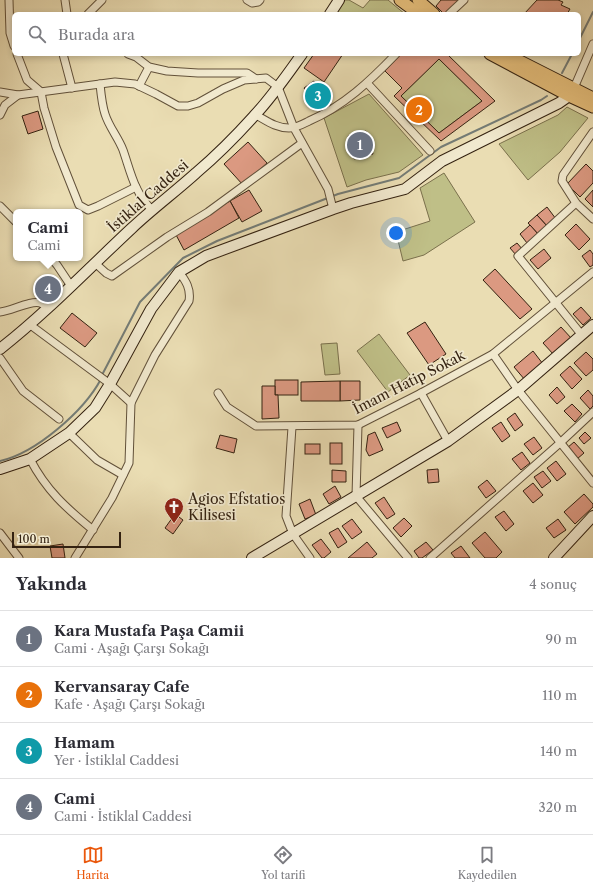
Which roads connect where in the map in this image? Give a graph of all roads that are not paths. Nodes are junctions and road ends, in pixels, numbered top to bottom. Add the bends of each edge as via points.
1 (9, 0) edge
2 (65, 0) edge
3 (102, 0) edge
4 (247, 0) edge
5 (260, 0) edge
6 (339, 0) edge
7 (400, 0) edge
8 (418, 0) edge
9 (464, 0) edge
10 (67, 12) edge
11 (90, 12) edge
12 (331, 12) edge
13 (416, 12) edge
14 (432, 12) edge
15 (451, 12) edge
16 (12, 40) edge
17 (593, 44) edge
18 (18, 56) edge
19 (64, 56) edge
20 (133, 56) edge
21 (301, 56) edge
22 (394, 56) edge
23 (494, 56) edge
24 (509, 56) edge
25 (149, 66) junction
26 (256, 79) junction
27 (367, 83) junction
28 (100, 84) junction
29 (139, 86) junction
30 (278, 87) junction
31 (72, 88) junction
32 (0, 92) edge
33 (41, 92) junction
34 (571, 92) junction
35 (18, 96) junction
36 (593, 98) edge
37 (593, 107) edge
38 (0, 115) edge
39 (256, 115) junction
40 (294, 128) junction
41 (593, 132) edge
42 (302, 143) junction
43 (430, 151) dead end
44 (136, 187) junction
45 (576, 204) junction
46 (0, 206) edge
47 (333, 206) junction
48 (152, 210) junction
49 (13, 219) edge
50 (593, 219) edge
51 (54, 261) edge
52 (94, 263) junction
53 (179, 272) junction
54 (593, 272) edge
55 (71, 286) junction
56 (556, 303) junction
57 (49, 307) junction
58 (0, 312) edge
59 (29, 324) junction
60 (593, 325) edge
61 (581, 334) junction
62 (0, 349) edge
63 (493, 354) junction
64 (0, 358) edge
65 (109, 383) junction
66 (518, 390) junction
67 (218, 392) dead end
68 (421, 393) junction
69 (131, 403) junction
70 (593, 412) edge
71 (59, 419) dead end
72 (358, 424) junction
73 (292, 427) junction
74 (69, 432) junction
75 (448, 441) junction
76 (560, 443) junction
77 (30, 459) junction
78 (0, 469) edge
79 (123, 475) junction
80 (593, 482) edge
81 (356, 496) junction
82 (593, 516) edge
83 (93, 530) junction
84 (0, 534) edge
85 (293, 534) junction
86 (19, 558) edge
87 (75, 558) edge
88 (252, 558) edge
89 (310, 558) edge
90 (408, 558) edge
91 (430, 558) edge
92 (554, 558) edge

1 - 16 street
2 - 10 street
3 - 11 street
4 - 5 street via 252,3
6 - 12 main road
7 - 13 main road
8 - 14 main road
9 - 15 street
17 - 34 street
18 - 33 street via 27,80
19 - 31 street
20 - 25 street
21 - 30 main road, İstiklal Caddesi
22 - 27 street
23 - 34 main road
24 - 34 main road
25 - 26 street via 168,71 247,73
25 - 29 street
26 - 29 street via 244,80 188,106 178,106
26 - 30 street via 266,78
27 - 40 street via 339,106
27 - 43 street
28 - 29 street via 115,82
28 - 31 street
28 - 44 street via 104,114 122,148
30 - 39 main road, İstiklal Caddesi
30 - 40 street
31 - 33 street
32 - 35 street
33 - 35 street
33 - 44 street via 56,147 79,205 88,210
34 - 36 main road
34 - 37 main road
34 - 47 main road via 560,103 442,161 405,189
35 - 38 street via 5,105
39 - 40 street via 275,126
39 - 48 main road, İstiklal Caddesi via 197,173
40 - 42 street
41 - 45 street via 563,175 562,181
42 - 47 street via 328,189
42 - 52 street via 208,212 112,276
44 - 48 street via 142,200
45 - 50 street
45 - 56 street via 518,256
46 - 49 street
47 - 53 main road via 206,256
48 - 52 main road, İstiklal Caddesi
51 - 55 street
52 - 55 main road, İstiklal Caddesi
53 - 65 main road via 151,309
53 - 69 street via 190,292 189,301 155,355
54 - 56 street, İmam Hatip Sokak
55 - 57 main road, İstiklal Caddesi
56 - 61 street
56 - 63 street, İmam Hatip Sokak
57 - 58 street via 39,302
57 - 59 main road, İstiklal Caddesi
59 - 62 main road, İstiklal Caddesi
59 - 65 street
60 - 61 main road
61 - 66 main road
63 - 66 street
63 - 68 street, İmam Hatip Sokak
64 - 71 street via 23,391
65 - 69 street
65 - 74 main road via 95,408
66 - 75 main road
66 - 76 street
67 - 73 street, İmam Hatip Sokak via 227,407 256,426
68 - 72 street, İmam Hatip Sokak
68 - 75 street
69 - 79 street via 129,463
70 - 76 street
72 - 73 street, İmam Hatip Sokak
72 - 81 street
73 - 85 street via 286,516
74 - 77 main road
74 - 79 street via 97,460
75 - 81 main road
76 - 80 street
76 - 91 street
77 - 78 main road
77 - 83 street via 50,492
79 - 83 street
81 - 85 main road
81 - 90 street
82 - 92 main road
83 - 87 street
84 - 86 street
85 - 88 main road
85 - 89 street

